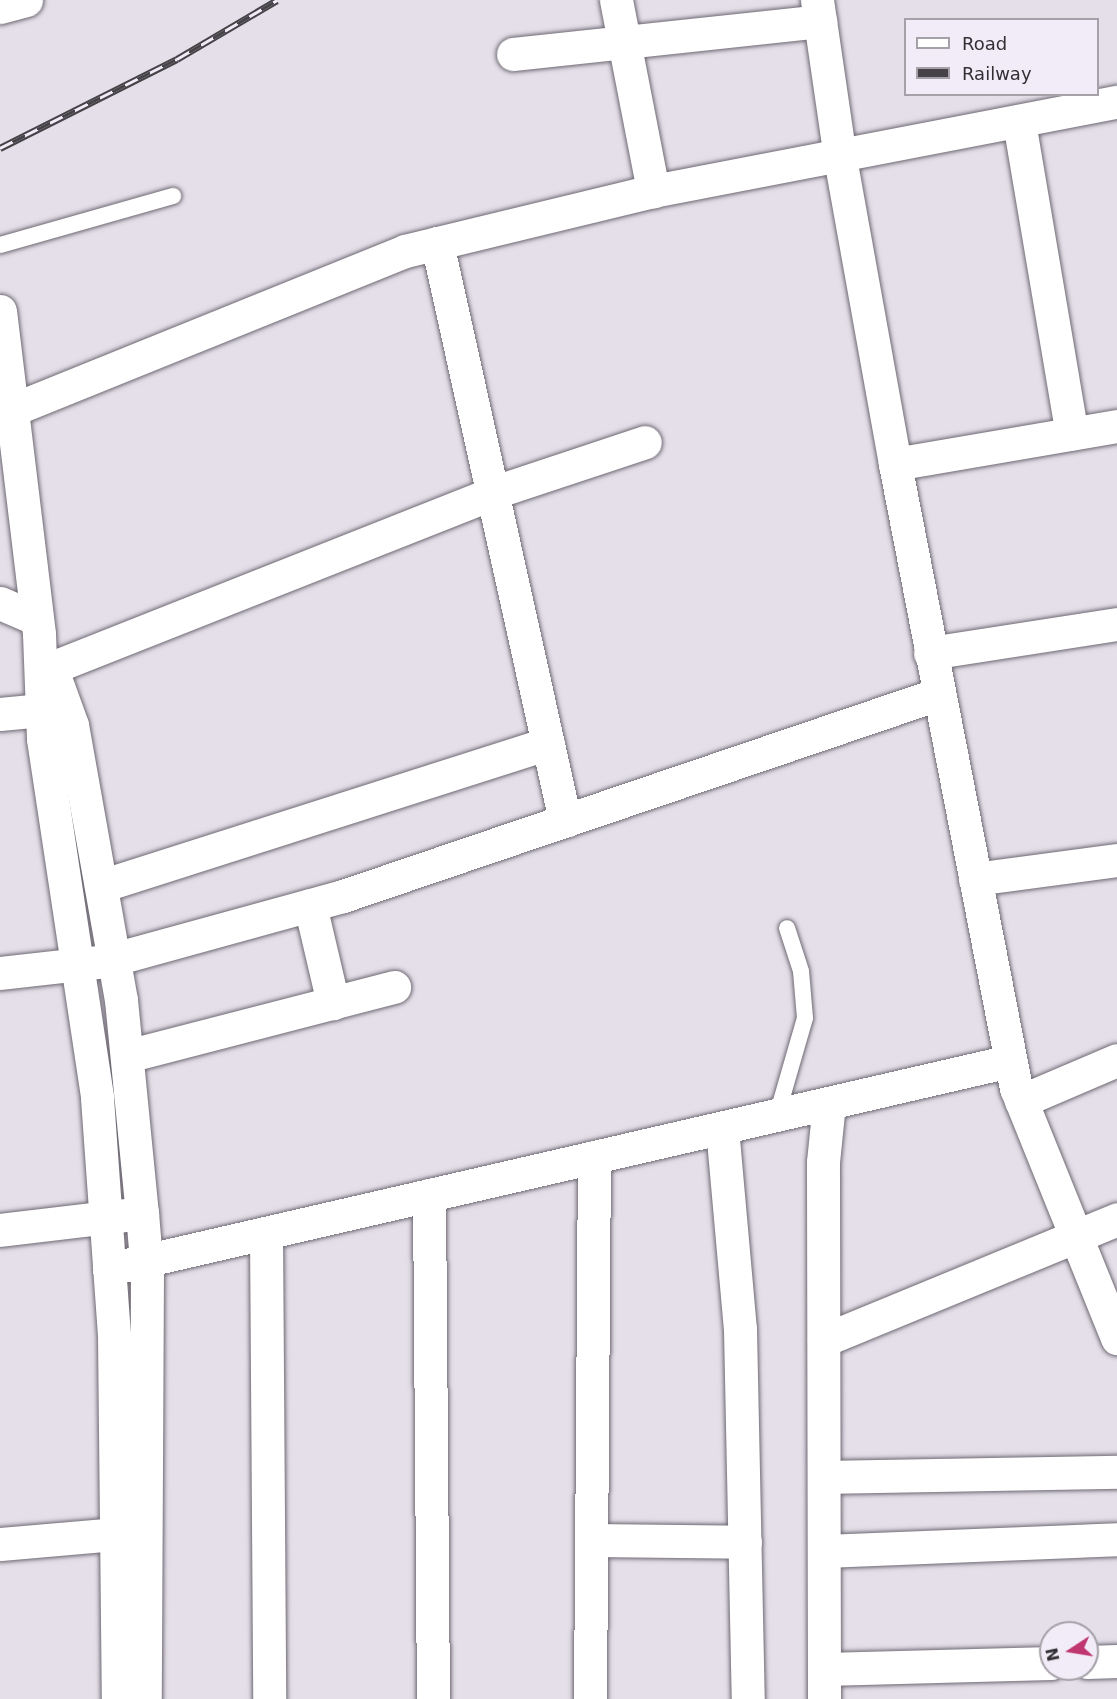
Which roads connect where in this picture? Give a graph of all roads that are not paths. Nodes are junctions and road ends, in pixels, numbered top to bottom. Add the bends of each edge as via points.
1 (26, 0) edge
2 (616, 0) edge
3 (0, 7) edge
4 (819, 10) edge
5 (623, 42) junction
6 (513, 54) dead end
7 (1117, 102) edge
8 (1018, 122) junction
9 (840, 158) junction
10 (653, 191) junction
11 (172, 196) dead end
12 (437, 243) junction
13 (0, 245) edge
14 (0, 311) edge
15 (14, 409) junction
16 (1117, 426) edge
17 (1072, 434) junction
18 (645, 442) dead end
19 (894, 464) junction
20 (492, 493) junction
21 (0, 603) edge
22 (1117, 624) edge
23 (38, 627) junction
24 (930, 653) junction
25 (51, 668) junction
26 (938, 694) junction
27 (42, 710) junction
28 (0, 714) edge
29 (548, 744) junction
30 (565, 820) junction
31 (1117, 860) edge
32 (975, 879) junction
33 (101, 886) junction
34 (310, 905) junction
35 (787, 928) dead end
36 (114, 959) junction
37 (77, 965) junction
38 (0, 973) edge
39 (394, 987) dead end
40 (333, 1003) junction
41 (127, 1056) junction
42 (1117, 1060) edge
43 (1010, 1061) junction
44 (1021, 1101) junction
45 (829, 1103) junction
46 (777, 1115) junction
47 (722, 1128) junction
48 (594, 1157) junction
49 (429, 1195) junction
50 (142, 1213) junction
51 (106, 1219) junction
52 (1117, 1219) edge
53 (0, 1230) edge
54 (266, 1233) junction
55 (1075, 1235) junction
56 (146, 1261) junction
57 (109, 1269) junction
58 (1117, 1338) edge
59 (824, 1340) junction
60 (1117, 1472) edge
61 (824, 1477) junction
62 (116, 1534) junction
63 (1117, 1539) edge
64 (592, 1540) junction
65 (745, 1542) junction
66 (0, 1544) edge
67 (824, 1551) junction
68 (1117, 1661) edge
69 (1099, 1662) edge
70 (1039, 1664) edge
71 (824, 1684) edge
72 (117, 1699) edge
73 (144, 1699) edge
74 (269, 1699) edge
75 (433, 1699) edge
76 (590, 1699) edge
77 (748, 1699) edge

1 - 3 street
2 - 5 street
4 - 5 street
4 - 9 street
5 - 6 street
5 - 10 street
7 - 8 street
8 - 9 street
8 - 17 street
9 - 10 street
9 - 19 street
10 - 12 street
11 - 13 lane
12 - 15 street via 405,251
12 - 20 street
14 - 15 street
15 - 23 street
16 - 17 street
17 - 19 street
18 - 20 street
19 - 24 street
20 - 25 street
20 - 29 street
21 - 23 street
22 - 24 street
23 - 25 street
23 - 27 street
24 - 26 street
25 - 33 street via 72,724
26 - 30 street
26 - 32 street
27 - 28 street
27 - 37 street
29 - 30 street
29 - 33 street
30 - 34 street
31 - 32 street
32 - 43 street
33 - 36 street
34 - 36 street
34 - 40 street
35 - 46 lane via 801,971 805,1018
36 - 37 street
36 - 41 street
37 - 38 street
37 - 51 street via 97,1098
39 - 40 street
40 - 41 street
41 - 50 street
42 - 44 street
43 - 44 street
43 - 45 street
44 - 55 street
45 - 46 street
45 - 59 street via 823,1162
46 - 47 street
47 - 48 street
47 - 65 street via 740,1329
48 - 49 street
48 - 64 street
49 - 54 street
49 - 75 street
50 - 51 street
50 - 56 street
51 - 53 street
51 - 57 street
52 - 55 street
54 - 56 street
54 - 74 street
55 - 58 street
55 - 59 street
56 - 57 street
56 - 73 street
57 - 62 street via 114,1334
59 - 61 street
60 - 61 street
61 - 67 street
62 - 66 street
62 - 72 street
63 - 67 street
64 - 65 street
64 - 76 street
65 - 77 street
67 - 71 street
68 - 69 street
70 - 71 street

